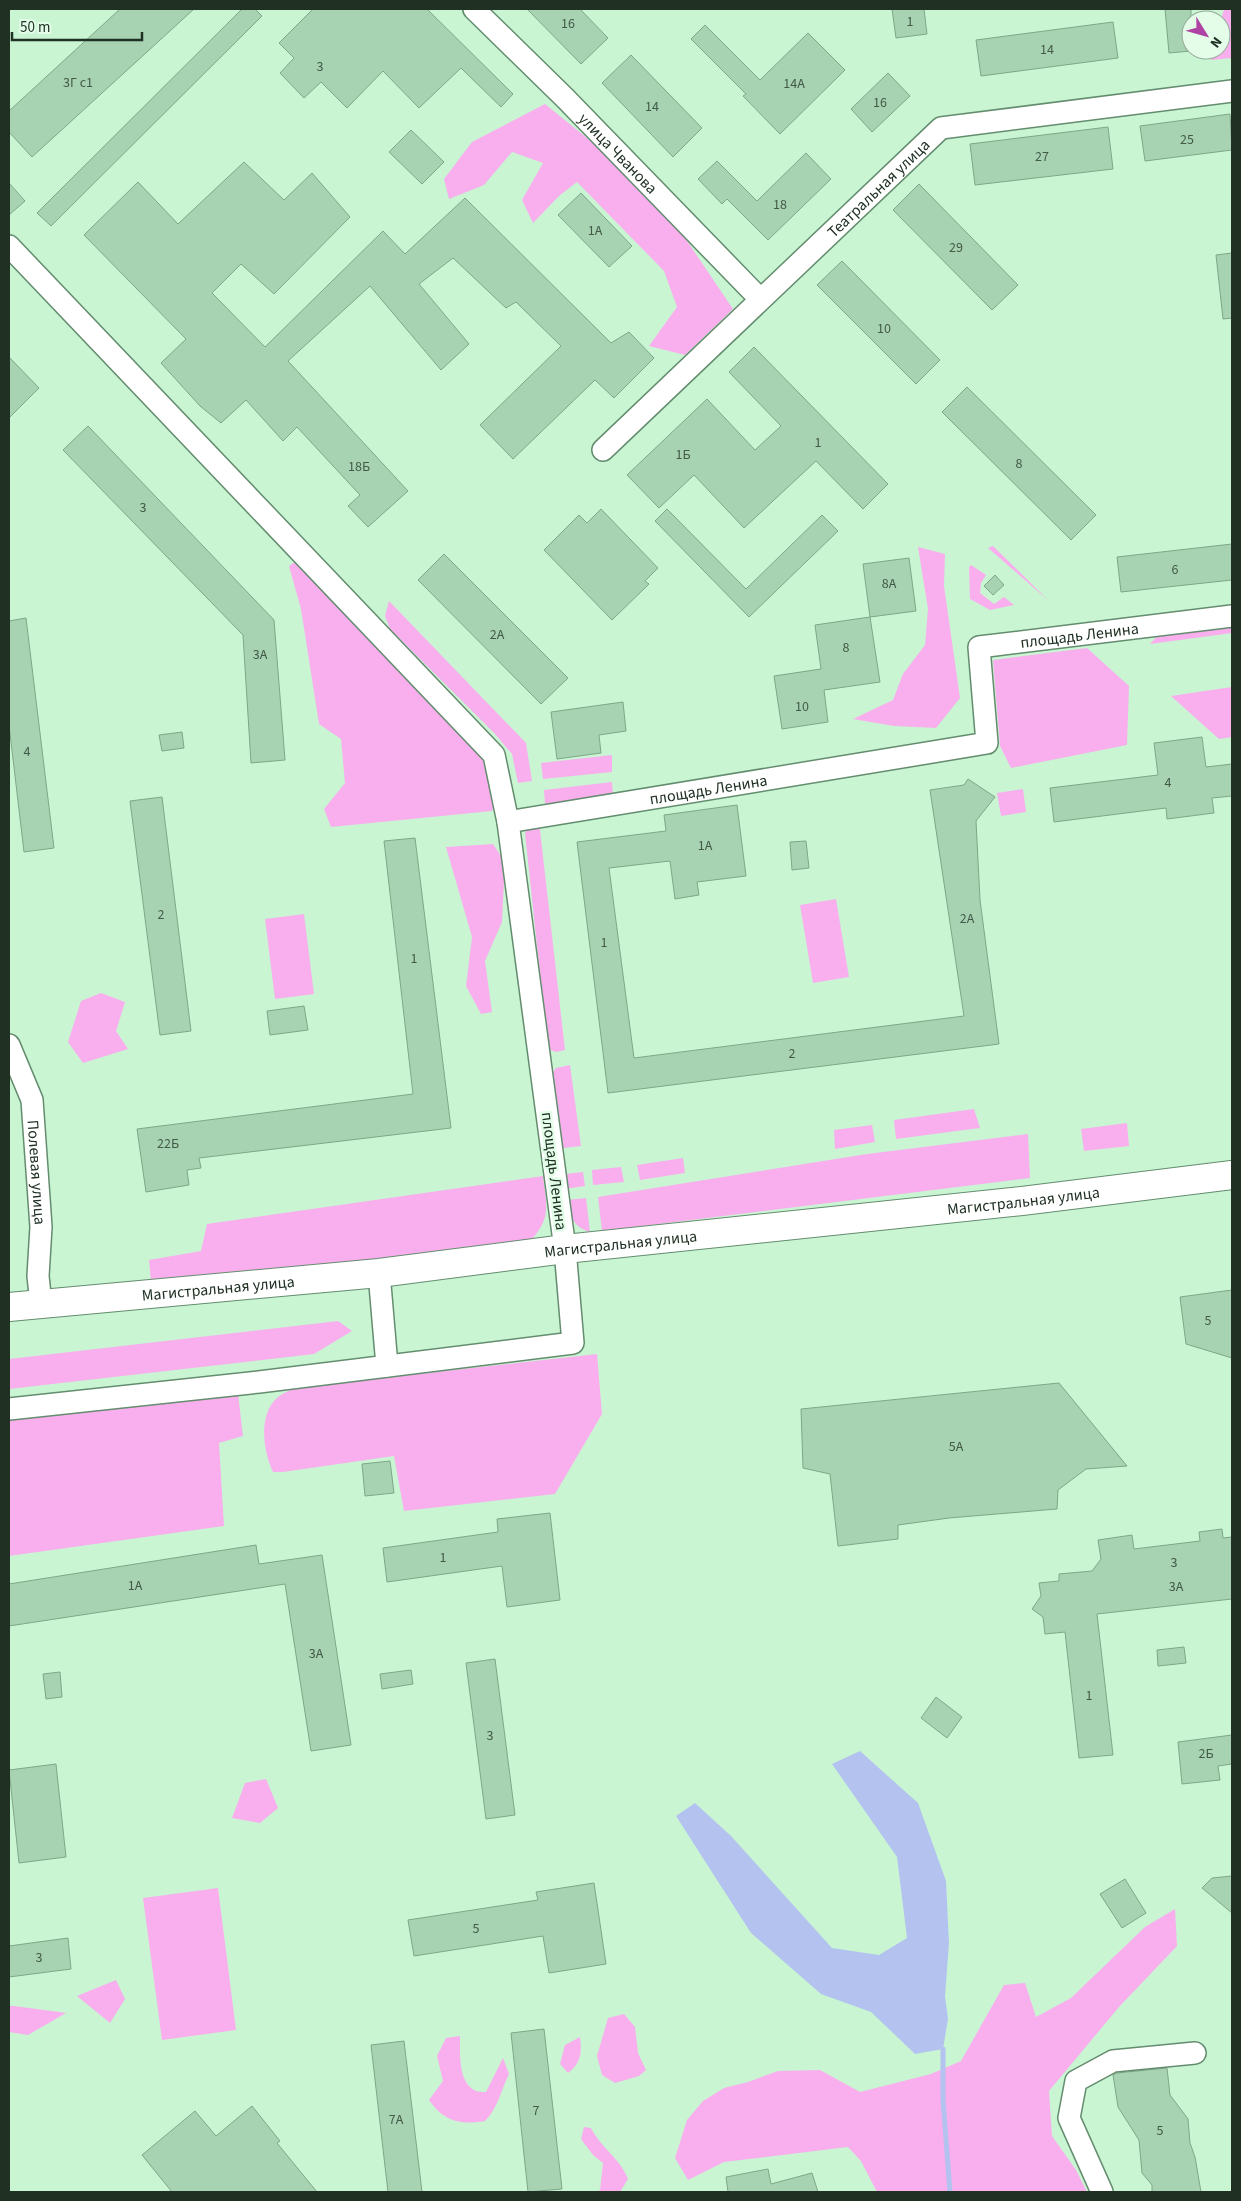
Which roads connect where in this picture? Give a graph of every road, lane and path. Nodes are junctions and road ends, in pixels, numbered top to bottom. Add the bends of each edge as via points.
1 (474, 9) edge
2 (1232, 92) edge
3 (9, 246) edge
4 (760, 299) junction
5 (603, 450) dead end
6 (1232, 616) edge
7 (508, 822) junction
8 (9, 1045) edge
9 (1232, 1176) edge
10 (565, 1249) junction
11 (378, 1273) junction
12 (41, 1304) junction
13 (9, 1307) edge
14 (387, 1366) junction
15 (9, 1409) edge
16 (1195, 2053) dead end
17 (1102, 2192) edge

1 - 4 street, улица Чванова
2 - 4 street, Театральная улица via 941,128
3 - 7 street via 494,755
4 - 5 street, Театральная улица
6 - 7 street, площадь Ленина via 979,647 987,743
7 - 10 street, площадь Ленина
8 - 12 street, Полевая улица via 32,1100 40,1218 38,1276
9 - 10 main road, Магистральная улица
10 - 11 main road, Магистральная улица
10 - 14 street, площадь Ленина via 573,1343
11 - 12 main road, Магистральная улица
11 - 14 street
12 - 13 main road, Магистральная улица
14 - 15 street
16 - 17 street via 1113,2061 1076,2081 1069,2118

